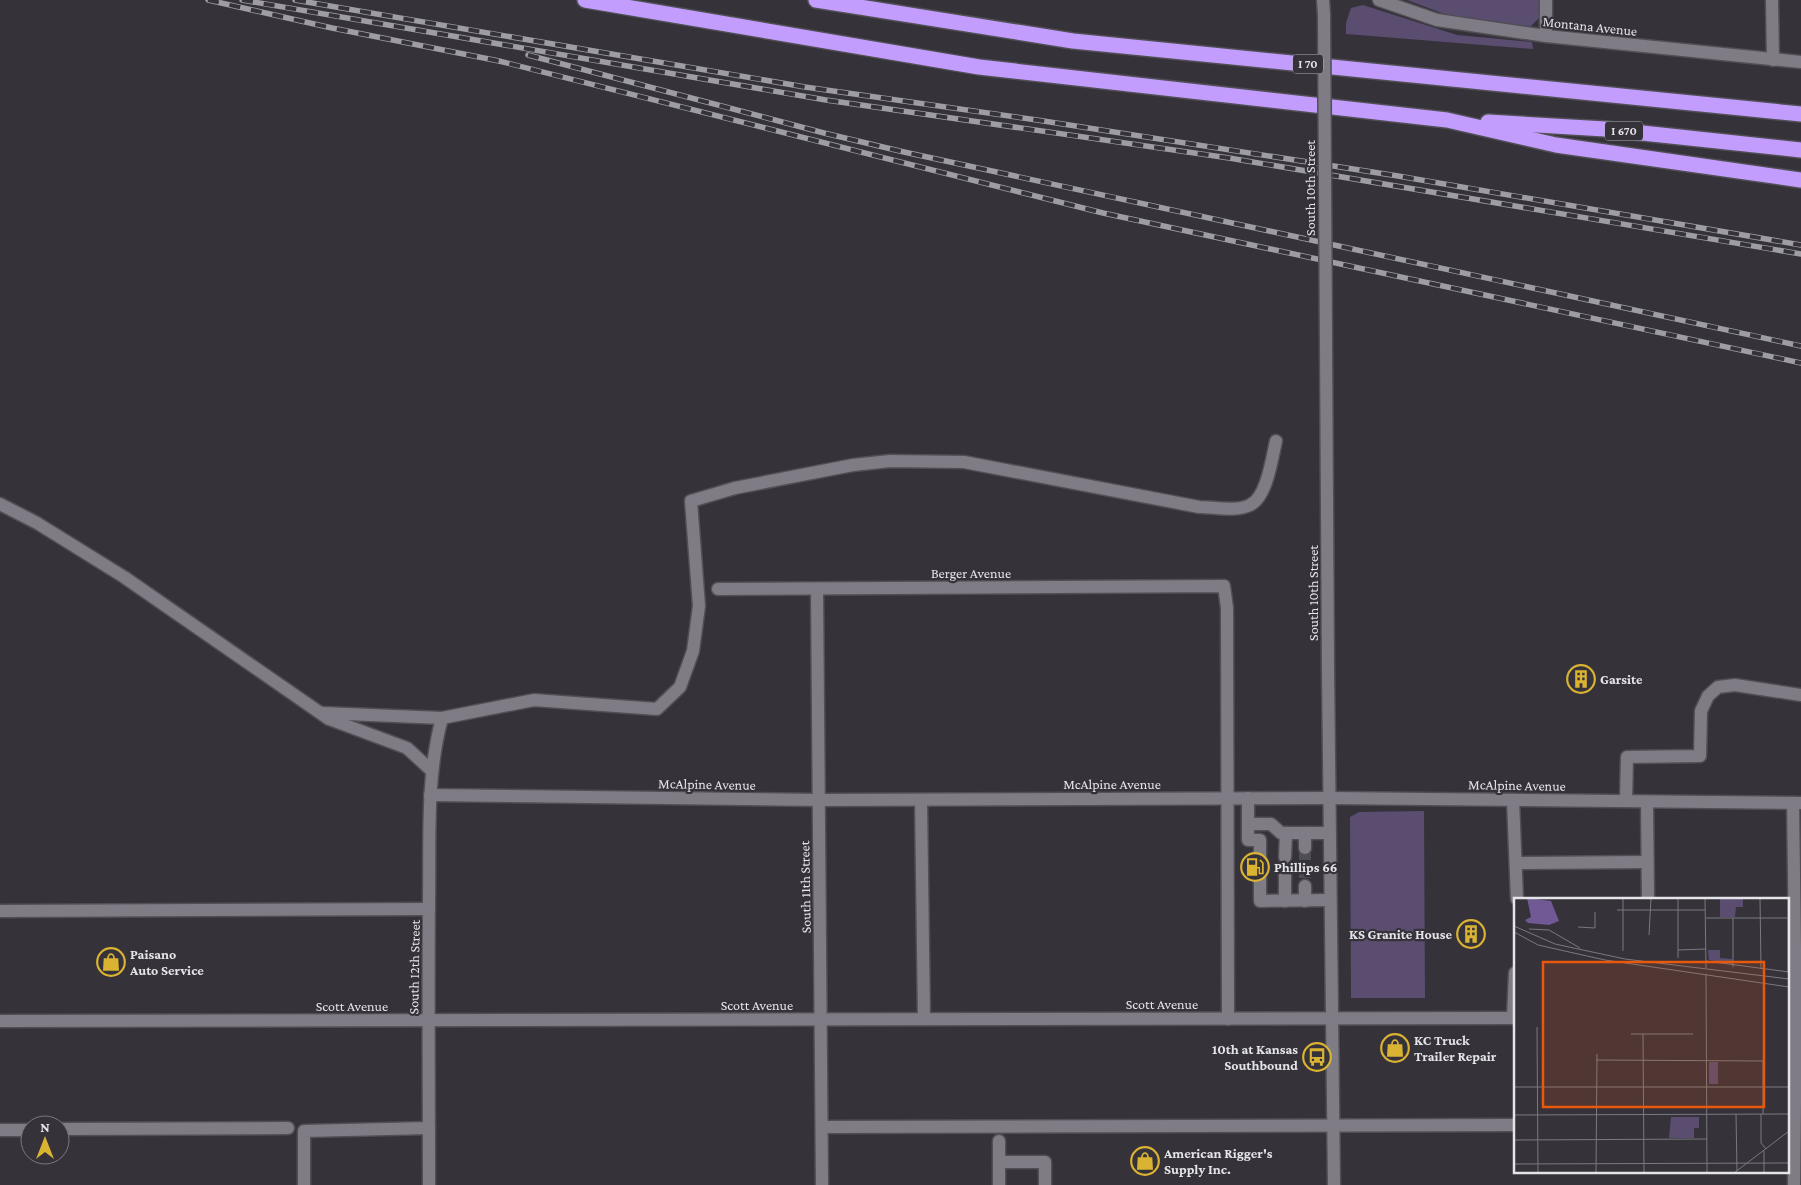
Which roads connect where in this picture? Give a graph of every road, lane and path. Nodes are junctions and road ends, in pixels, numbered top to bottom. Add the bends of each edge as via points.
1 (585, 0) edge
2 (816, 0) edge
3 (1324, 0) edge
4 (1379, 0) edge
5 (1546, 0) edge
6 (1772, 0) edge
7 (1546, 36) junction
8 (1773, 60) junction
9 (1801, 62) edge
10 (1801, 114) edge
11 (1447, 120) junction
12 (1801, 150) edge
13 (1801, 180) edge
14 (1276, 441) dead end
15 (0, 504) edge
16 (718, 589) dead end
17 (816, 589) junction
18 (1801, 695) edge
19 (323, 713) junction
20 (442, 718) junction
21 (432, 771) junction
22 (430, 795) junction
23 (1248, 798) junction
24 (1329, 798) junction
25 (1226, 799) junction
26 (819, 800) junction
27 (921, 800) junction
28 (1513, 800) junction
29 (1626, 801) junction
30 (1647, 802) junction
31 (1797, 803) edge
32 (1248, 824) junction
33 (1283, 833) junction
34 (1305, 833) junction
35 (1330, 833) junction
36 (1260, 840) junction
37 (1305, 848) tunnel mouth
38 (1285, 857) dead end
39 (1647, 862) junction
40 (1516, 863) junction
41 (1285, 874) dead end
42 (1305, 886) tunnel mouth
43 (1517, 898) edge
44 (1648, 898) edge
45 (1285, 900) junction
46 (1305, 900) junction
47 (1330, 900) junction
48 (1798, 906) edge
49 (429, 909) junction
50 (0, 911) edge
51 (1514, 1018) edge
52 (1795, 1018) edge
53 (924, 1019) junction
54 (1228, 1019) junction
55 (1331, 1019) junction
56 (428, 1020) junction
57 (822, 1020) junction
58 (0, 1021) edge
59 (1794, 1123) edge
60 (1514, 1125) edge
61 (1334, 1126) junction
62 (822, 1127) junction
63 (288, 1128) dead end
64 (429, 1128) junction
65 (70, 1129) edge
66 (0, 1130) edge
67 (20, 1130) edge
68 (999, 1141) dead end
69 (999, 1162) junction
70 (304, 1185) edge
71 (430, 1185) edge
72 (822, 1185) edge
73 (999, 1185) edge
74 (1045, 1185) edge
75 (1334, 1185) edge
76 (1794, 1185) edge

1 - 11 highway via 979,67
2 - 10 highway, I 70 via 1073,41
3 - 24 street, South 10th Street, bridge
4 - 7 street, Montana Avenue via 1437,20
5 - 7 street
6 - 8 street
7 - 8 street, Montana Avenue
8 - 9 street, Montana Avenue
11 - 12 highway, I 670 via 1605,129
11 - 13 highway via 1556,145
14 - 20 street via 1264,491 1249,506 1199,506 964,462 890,461 735,488 691,501 698,606 693,651 680,687 657,709 534,700
15 - 19 street via 124,577
16 - 17 street, Berger Avenue
17 - 25 street, Berger Avenue via 1224,586 1227,608
17 - 26 street, South 11th Street
18 - 29 street via 1735,685 1718,687 1708,696 1701,711 1700,756 1627,757
19 - 20 street
19 - 21 street via 329,719 407,748
20 - 21 street, South 12th Street
21 - 22 street, South 12th Street
22 - 26 street, McAlpine Avenue
22 - 49 street, South 12th Street
23 - 24 street, McAlpine Avenue
23 - 25 street, McAlpine Avenue
23 - 32 street
24 - 28 street, McAlpine Avenue
24 - 35 street, South 10th Street
25 - 27 street, McAlpine Avenue
25 - 54 street
26 - 27 street, McAlpine Avenue
26 - 57 street, South 11th Street
27 - 53 street
28 - 29 street, McAlpine Avenue
28 - 40 street
29 - 30 street, McAlpine Avenue
30 - 31 street, McAlpine Avenue
30 - 39 street
31 - 48 street
32 - 33 street via 1271,824
32 - 36 street via 1248,840
33 - 34 street
33 - 36 street via 1271,840
33 - 38 street
34 - 35 street
34 - 37 street
35 - 47 street, South 10th Street
36 - 45 street via 1260,900
39 - 40 street
39 - 44 street
40 - 43 street
41 - 45 street
42 - 46 street
45 - 46 street
46 - 47 street
47 - 55 street, South 10th Street
48 - 52 street
49 - 50 street
49 - 56 street, South 12th Street
51 - 55 street, Scott Avenue
52 - 59 street
53 - 54 street, Scott Avenue
53 - 57 street, Scott Avenue
54 - 55 street, Scott Avenue
55 - 61 street, South 10th Street
56 - 57 street, Scott Avenue
56 - 58 street, Scott Avenue
56 - 64 street, South 12th Street
57 - 62 street, South 11th Street
59 - 76 street
60 - 61 street
61 - 62 street
61 - 75 street, South 10th Street
62 - 72 street, South 11th Street
63 - 65 street
64 - 70 street via 304,1131
64 - 71 street, South 12th Street
66 - 67 street
68 - 69 street
69 - 73 street
69 - 74 street via 1045,1162

